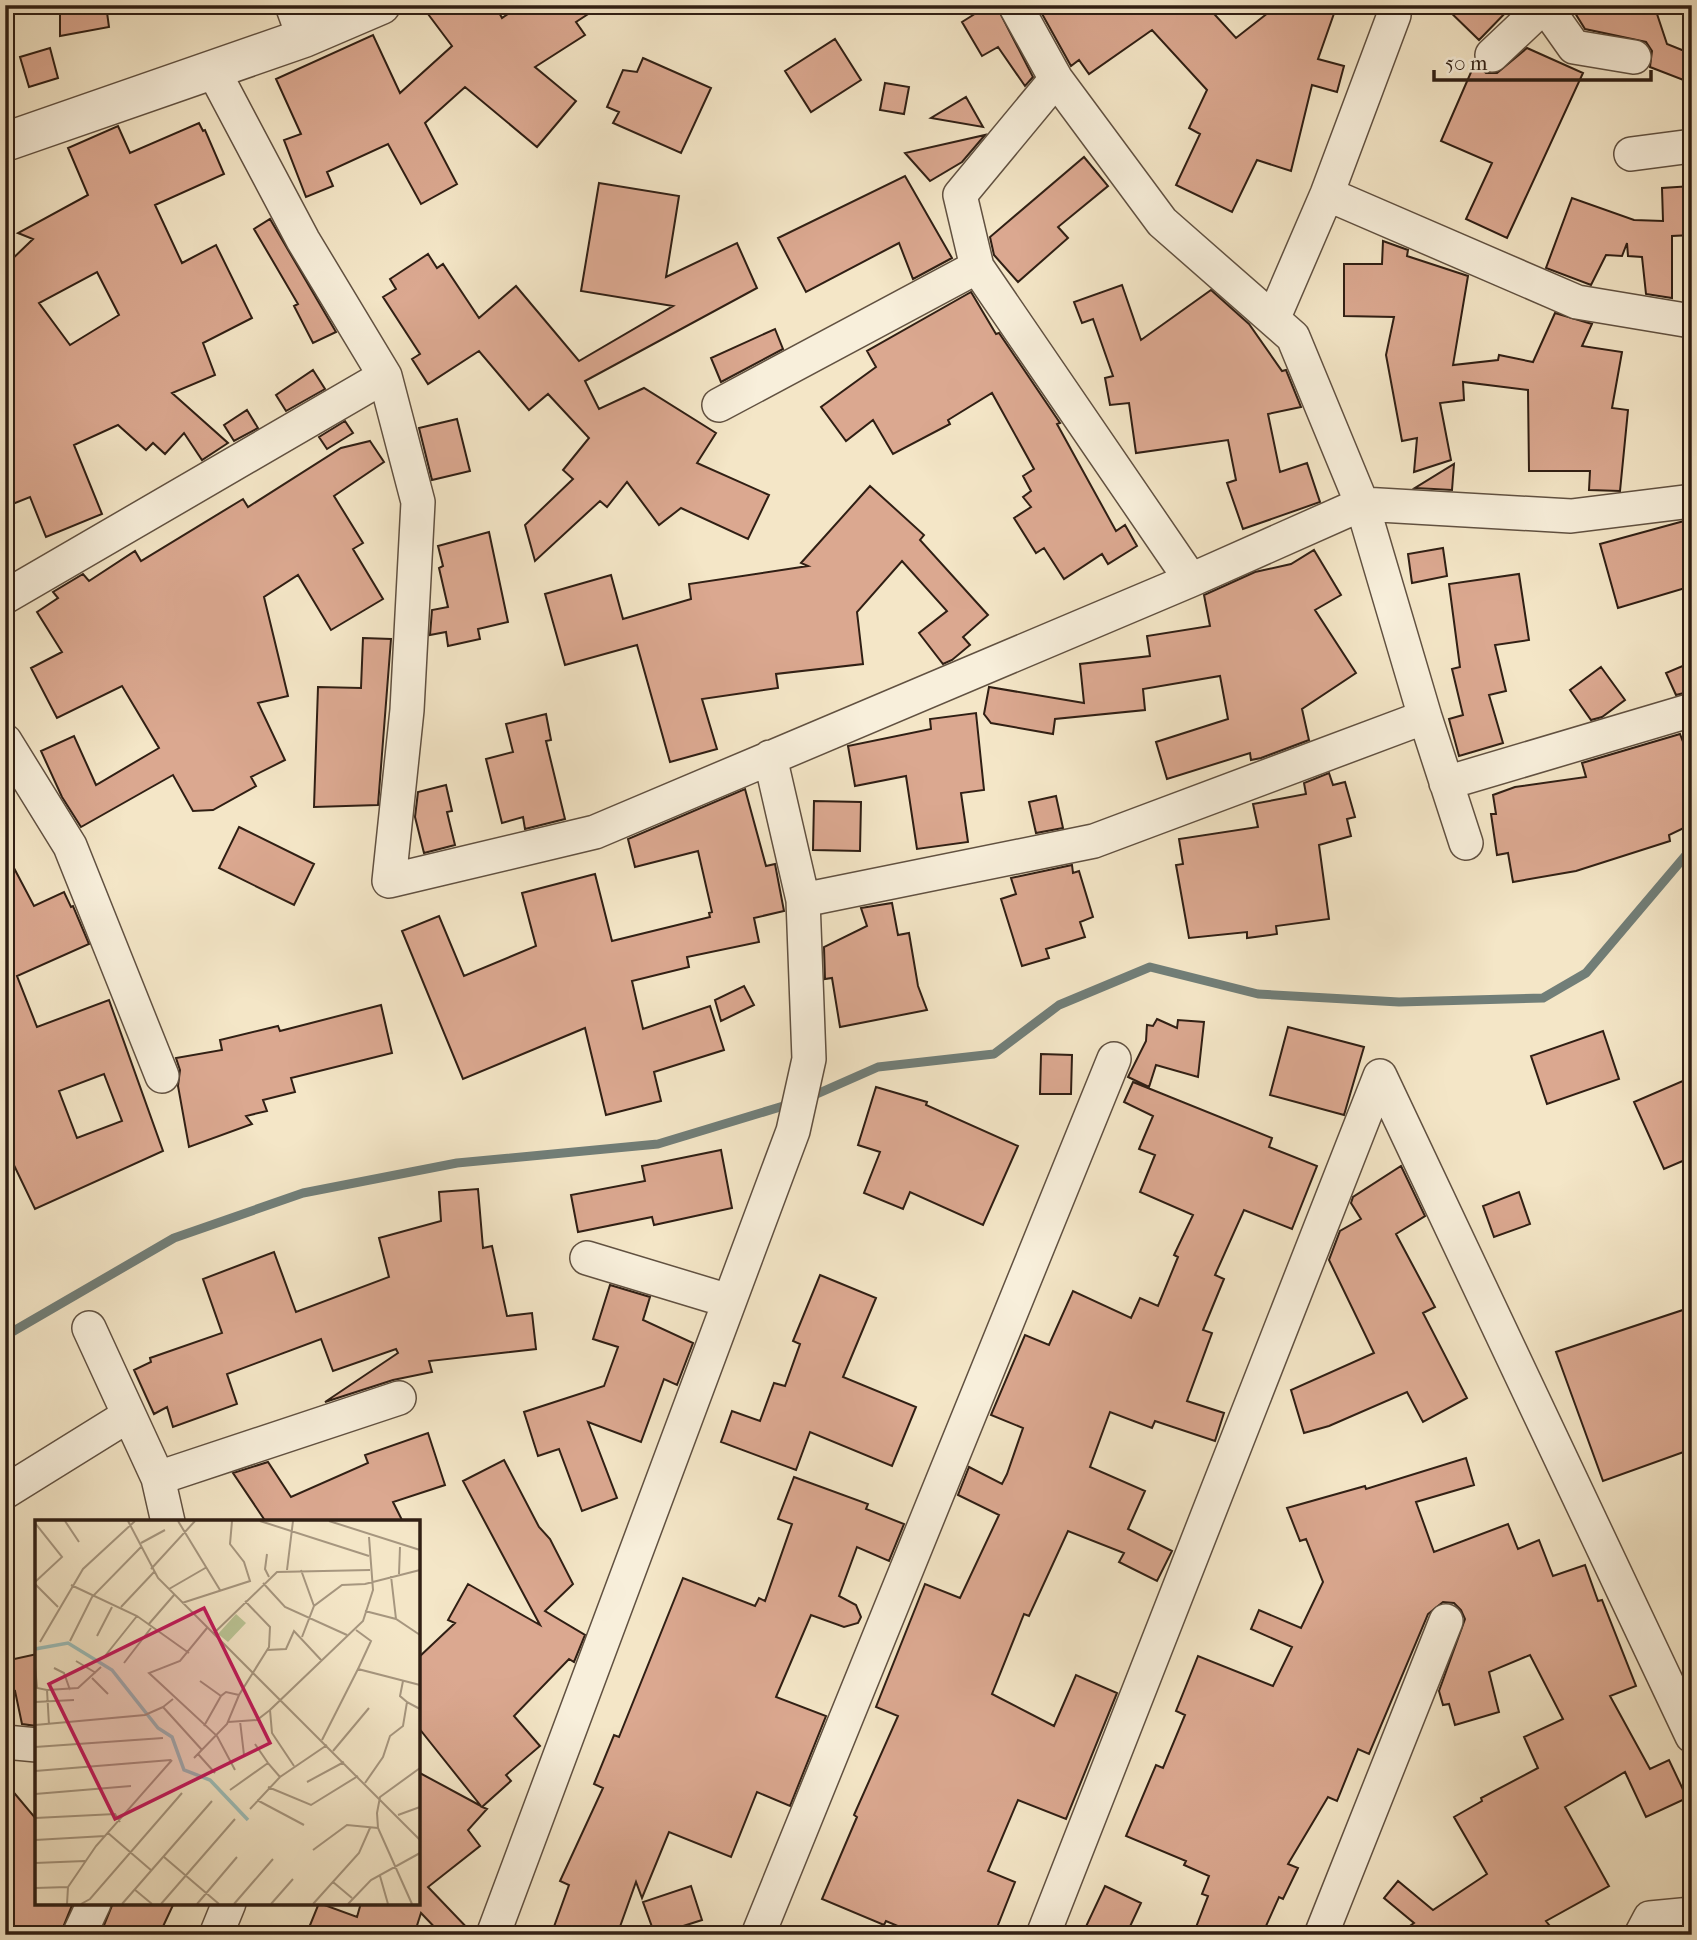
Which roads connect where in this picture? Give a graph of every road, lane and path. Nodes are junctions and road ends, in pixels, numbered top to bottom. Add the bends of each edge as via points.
1 (381, 5) edge
2 (1015, 5) edge
3 (1392, 5) edge
4 (1545, 6) edge
5 (298, 21) edge
6 (1492, 55) dead end
7 (1634, 57) dead end
8 (213, 70) junction
9 (1056, 79) junction
10 (5, 142) edge
11 (1692, 146) edge
12 (1631, 154) dead end
13 (1326, 194) junction
14 (977, 267) junction
15 (1274, 317) junction
16 (1685, 320) dead end
17 (385, 376) junction
18 (719, 405) dead end
19 (1692, 501) edge
20 (1362, 504) junction
21 (1191, 580) junction
22 (5, 597) edge
23 (1692, 710) edge
24 (1425, 717) junction
25 (5, 741) edge
26 (770, 757) junction
27 (1447, 783) junction
28 (1466, 843) dead end
29 (803, 900) junction
30 (1114, 1059) dead end
31 (162, 1076) dead end
32 (587, 1258) dead end
33 (729, 1301) junction
34 (89, 1328) dead end
35 (400, 1398) dead end
36 (129, 1415) junction
37 (158, 1478) junction
38 (5, 1492) edge
39 (167, 1520) edge
40 (1446, 1621) dead end
41 (1692, 1736) edge
42 (5, 1742) edge
43 (35, 1745) edge
44 (93, 1905) edge
45 (228, 1905) edge
46 (1692, 1914) edge
47 (79, 1935) edge
48 (216, 1935) edge
49 (493, 1935) edge
50 (758, 1935) edge
51 (1043, 1935) edge
52 (1321, 1935) edge
53 (1642, 1935) edge

1 - 5 street
2 - 9 street
3 - 13 street via 1394,15
4 - 6 street
4 - 7 street via 1574,47
5 - 8 street
8 - 10 street
8 - 17 street via 303,240
9 - 14 street via 960,195
9 - 15 street via 1162,222
11 - 12 street
13 - 15 street
13 - 16 street via 1577,302
14 - 18 street
14 - 21 street
15 - 20 street via 1293,337
17 - 22 street
17 - 26 street via 418,502 407,710 389,881 595,832
19 - 20 street via 1571,516
20 - 21 street
20 - 24 street
21 - 26 street
23 - 27 street
24 - 27 street
24 - 29 street via 1094,841
25 - 31 street via 70,846
26 - 29 street
27 - 28 street
29 - 33 street via 809,1059 804,1093
30 - 50 street
32 - 33 street
33 - 49 street
34 - 36 street
35 - 37 street
36 - 37 street
36 - 38 street
37 - 39 street
40 - 52 street
41 - 51 street via 1380,1076
42 - 43 street
44 - 47 street
45 - 48 street
46 - 53 street via 1650,1918

